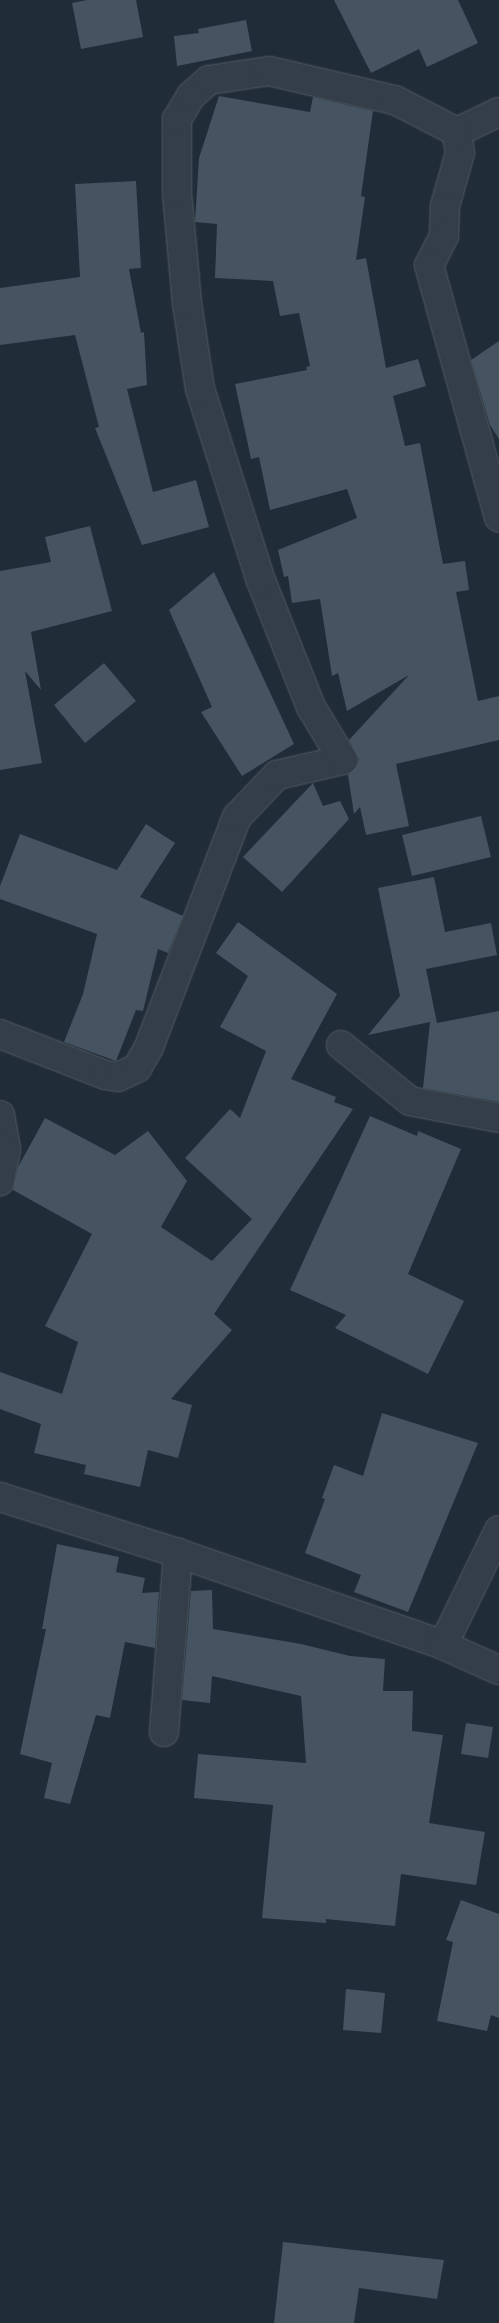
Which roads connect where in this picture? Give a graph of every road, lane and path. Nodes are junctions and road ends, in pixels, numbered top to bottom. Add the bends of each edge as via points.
1 (499, 112) edge
2 (457, 132) junction
3 (499, 517) edge
4 (0, 1034) edge
5 (341, 1045) dead end
6 (0, 1115) edge
7 (499, 1118) edge
8 (0, 1182) edge
9 (0, 1497) edge
10 (499, 1530) edge
11 (178, 1553) junction
12 (443, 1645) junction
13 (499, 1670) edge
14 (164, 1732) dead end

1 - 2 street
2 - 3 street via 460,153 445,206 444,236 429,265
2 - 4 street via 395,100 269,71 209,80 191,96 177,119 178,211 200,389 261,581 311,707 343,760 278,775 237,817 149,1047 137,1068 118,1077 104,1075
5 - 7 street via 410,1102
6 - 8 street via 6,1149
9 - 11 street
10 - 12 street
11 - 12 street
11 - 14 street
12 - 13 street

